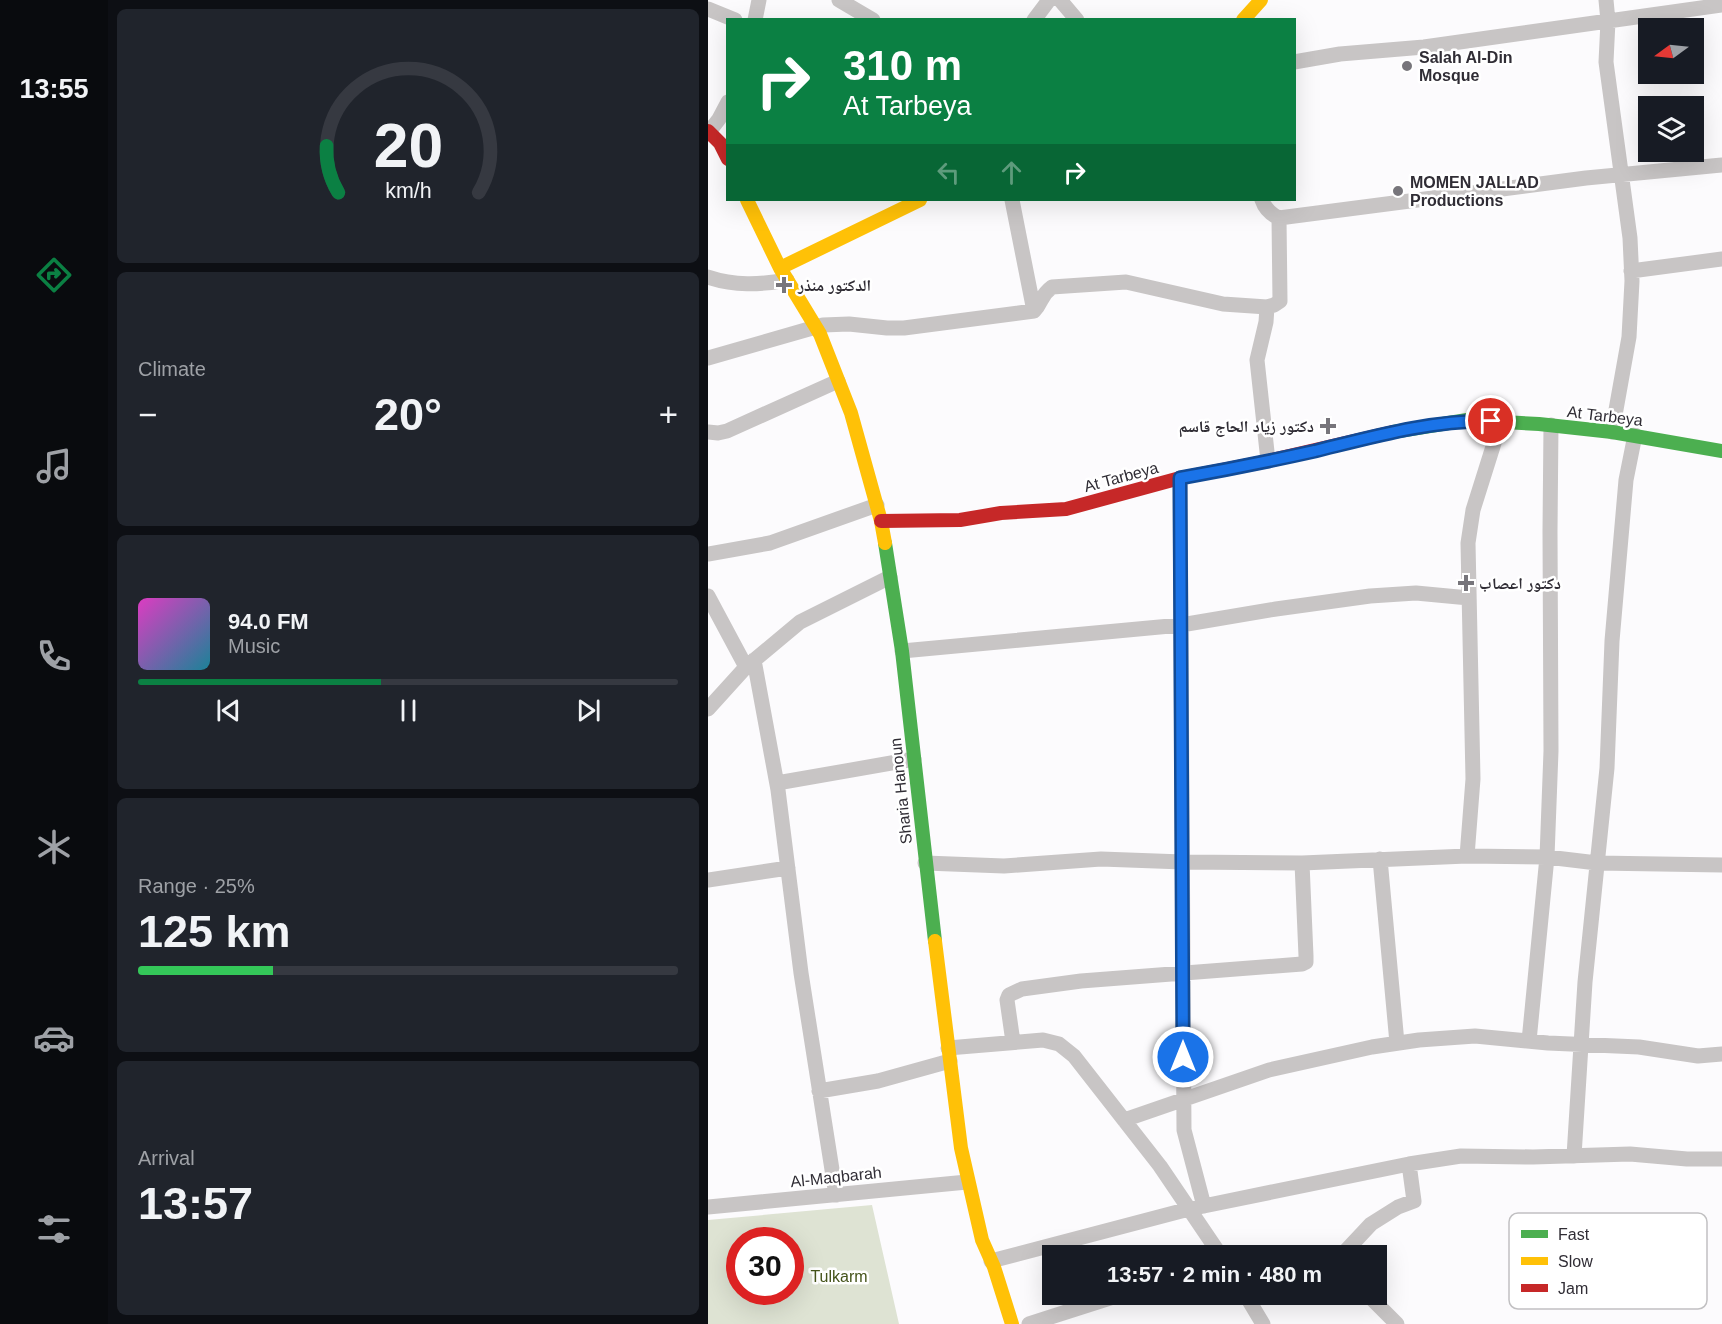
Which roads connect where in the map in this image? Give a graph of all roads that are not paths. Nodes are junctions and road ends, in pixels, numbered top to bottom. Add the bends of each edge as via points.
1 (759, 0) edge
2 (839, 0) edge
3 (1049, 0) edge
4 (1060, 0) edge
5 (1261, 0) edge
6 (1605, 0) edge
7 (1722, 5) edge
8 (708, 9) edge
9 (730, 18) edge
10 (755, 18) edge
11 (870, 18) edge
12 (1036, 18) edge
13 (1075, 18) edge
14 (1245, 18) edge
15 (1608, 21) junction
16 (1296, 62) edge
17 (726, 106) edge
18 (708, 132) edge
19 (726, 133) edge
20 (726, 155) edge
21 (1722, 165) edge
22 (1621, 175) junction
23 (747, 201) edge
24 (919, 201) edge
25 (1012, 201) edge
26 (1262, 201) edge
27 (1279, 218) junction
28 (1722, 259) edge
29 (1631, 271) junction
30 (783, 274) junction
31 (708, 277) edge
32 (1267, 307) junction
33 (1034, 311) junction
34 (815, 327) junction
35 (708, 357) edge
36 (838, 381) junction
37 (1501, 421) junction
38 (1551, 425) junction
39 (708, 432) edge
40 (1612, 432) junction
41 (1635, 435) junction
42 (1722, 451) edge
43 (1268, 461) junction
44 (1180, 478) junction
45 (877, 505) junction
46 (881, 521) junction
47 (708, 554) edge
48 (890, 577) junction
49 (708, 596) edge
50 (1469, 598) junction
51 (1181, 625) junction
52 (902, 651) junction
53 (750, 664) junction
54 (708, 709) edge
55 (914, 759) junction
56 (777, 783) junction
57 (1467, 856) junction
58 (1547, 857) junction
59 (1380, 859) junction
60 (1183, 862) junction
61 (925, 863) junction
62 (1302, 863) junction
63 (1597, 863) junction
64 (1722, 865) edge
65 (788, 868) junction
66 (708, 880) edge
67 (1183, 972) junction
68 (1528, 1041) junction
69 (1013, 1042) junction
70 (1397, 1043) junction
71 (1581, 1044) junction
72 (1722, 1054) edge
73 (949, 1055) junction
74 (819, 1091) junction
75 (1184, 1100) junction
76 (1124, 1120) junction
77 (1574, 1156) junction
78 (1722, 1159) edge
79 (1409, 1164) junction
80 (967, 1182) junction
81 (836, 1195) junction
82 (708, 1207) edge
83 (1197, 1207) junction
84 (1216, 1245) edge
85 (1351, 1245) edge
86 (991, 1261) junction
87 (1088, 1305) edge
88 (1252, 1305) edge
89 (1378, 1305) edge
90 (1012, 1324) edge
91 (1029, 1324) edge
92 (1263, 1324) edge
93 (1397, 1324) edge

1 - 10 street
2 - 11 street
3 - 12 street
4 - 13 street
5 - 14 street
6 - 15 street
7 - 15 street
8 - 9 street
15 - 16 street
15 - 22 street via 1606,62
17 - 18 street
18 - 19 street
18 - 20 street
21 - 22 street
22 - 27 street
22 - 29 street
23 - 30 street, Sharia Hanoun
24 - 30 street
25 - 33 street
26 - 27 street
27 - 32 street via 1280,301
28 - 29 street
29 - 40 street via 1629,337
30 - 31 street via 747,285
30 - 34 street, Sharia Hanoun
32 - 33 street via 1223,303 1126,282 1052,288 1045,292
32 - 43 street via 1257,360
33 - 34 street via 904,328 836,324
34 - 35 street
34 - 36 street, Sharia Hanoun
36 - 39 street via 727,431
36 - 45 street, Sharia Hanoun
37 - 38 street, At Tarbeya
37 - 43 street, At Tarbeya via 1467,420 1404,430
37 - 50 street via 1470,526
38 - 40 street, At Tarbeya
38 - 58 street via 1551,751
40 - 41 street, At Tarbeya
41 - 42 street, At Tarbeya
41 - 63 street via 1624,502
43 - 44 street, At Tarbeya
44 - 46 street, At Tarbeya via 1066,508 960,520
44 - 51 street
45 - 46 street, Sharia Hanoun
45 - 47 street via 770,543
46 - 48 street, Sharia Hanoun
48 - 52 street, Sharia Hanoun
48 - 53 street via 800,622
49 - 53 street
50 - 51 street via 1416,593 1370,596
50 - 57 street via 1473,779
51 - 52 street
51 - 60 street
52 - 55 street, Sharia Hanoun
53 - 54 street
53 - 56 street
55 - 56 street
55 - 61 street, Sharia Hanoun
56 - 65 street
57 - 58 street
57 - 59 street
58 - 63 street
58 - 68 street
59 - 62 street
59 - 70 street
60 - 61 street via 1101,859 1004,866
60 - 62 street
60 - 67 street
61 - 73 street, Sharia Hanoun
62 - 67 street via 1306,962
63 - 64 street
63 - 71 street
65 - 66 street
65 - 74 street
67 - 69 street via 1081,981 1014,992 1006,1004
67 - 75 street
68 - 70 street via 1475,1036
68 - 71 street
69 - 73 street
69 - 76 street via 1043,1040 1067,1049
70 - 75 street via 1269,1070
71 - 72 street via 1698,1056
71 - 77 street
73 - 74 street via 878,1081
73 - 80 street, Sharia Hanoun
74 - 81 street
75 - 76 street
75 - 83 street via 1185,1140
76 - 83 street
77 - 78 street via 1629,1154
77 - 79 street via 1461,1156
79 - 83 street
79 - 85 street via 1414,1201 1371,1224
80 - 81 street, Al-Maqbarah
80 - 86 street, Sharia Hanoun
81 - 82 street, Al-Maqbarah
83 - 84 street
83 - 86 street
86 - 90 street, Sharia Hanoun
87 - 91 street
88 - 92 street
89 - 93 street

